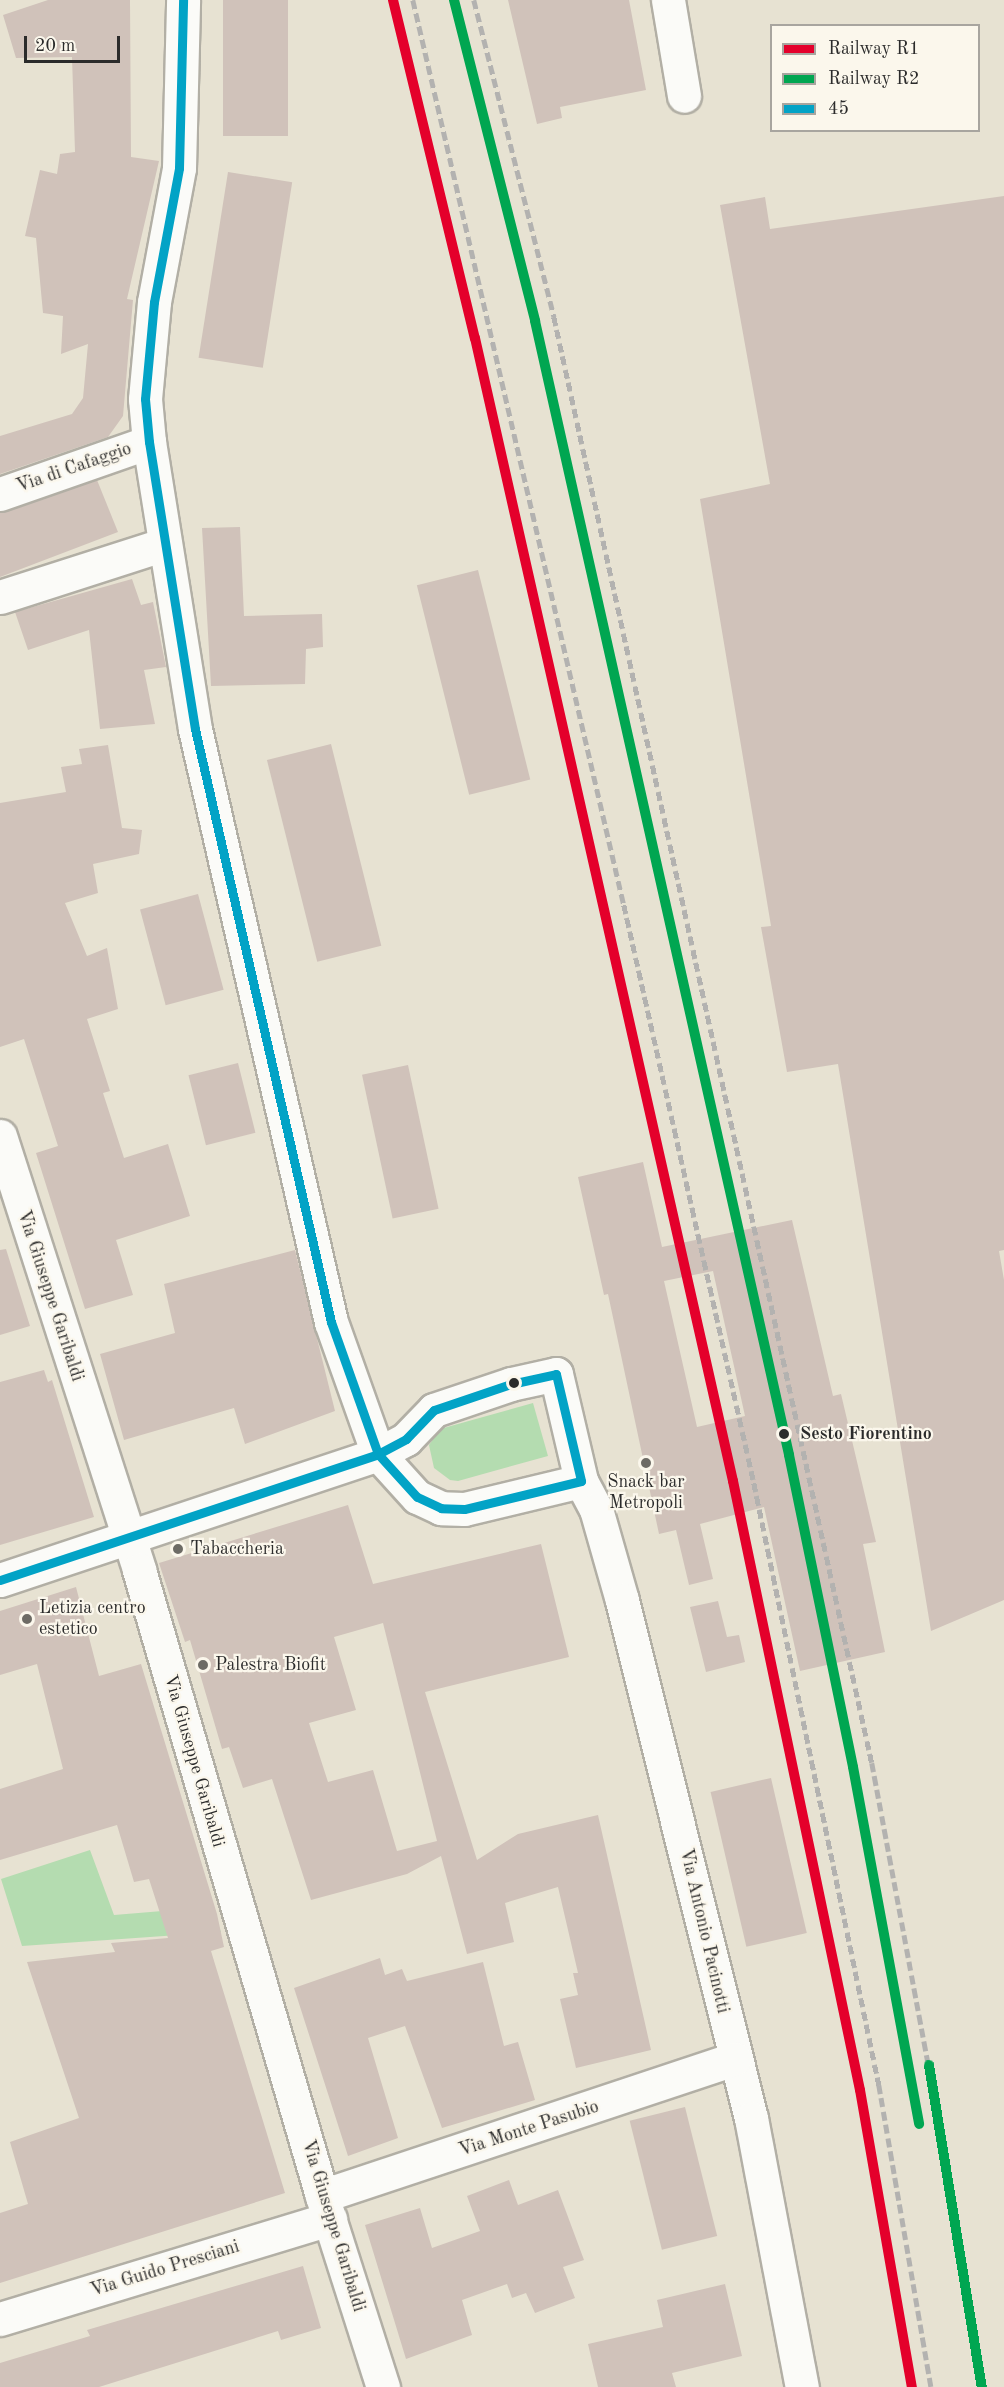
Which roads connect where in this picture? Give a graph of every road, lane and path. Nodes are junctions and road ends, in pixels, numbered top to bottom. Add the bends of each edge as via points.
1 (183, 0) edge
2 (668, 0) edge
3 (684, 96) dead end
4 (149, 442) junction
5 (0, 494) edge
6 (165, 544) junction
7 (0, 597) edge
8 (0, 1136) edge
9 (378, 1454) junction
10 (581, 1481) junction
11 (128, 1539) junction
12 (0, 1580) edge
13 (735, 2059) junction
14 (326, 2207) junction
15 (0, 2319) edge
16 (383, 2387) edge
17 (802, 2387) edge

1 - 4 street via 179,168 154,302 145,399
2 - 3 street
4 - 5 street, Via di Cafaggio
4 - 6 street
6 - 7 street
6 - 9 street via 195,729 316,1255 332,1322
8 - 11 street, Via Giuseppe Garibaldi
9 - 10 street via 417,1497 441,1508 464,1509
9 - 10 street, Via Antonio Pacinotti via 406,1439 434,1410 511,1384 556,1374
9 - 11 street
10 - 13 street, Via Antonio Pacinotti via 596,1509 622,1600
11 - 12 street
11 - 14 street, Via Giuseppe Garibaldi
13 - 14 street, Via Monte Pasubio
13 - 17 street, Via Antonio Pacinotti via 751,2118
14 - 15 street, Via Guido Presciani
14 - 16 street, Via Giuseppe Garibaldi

